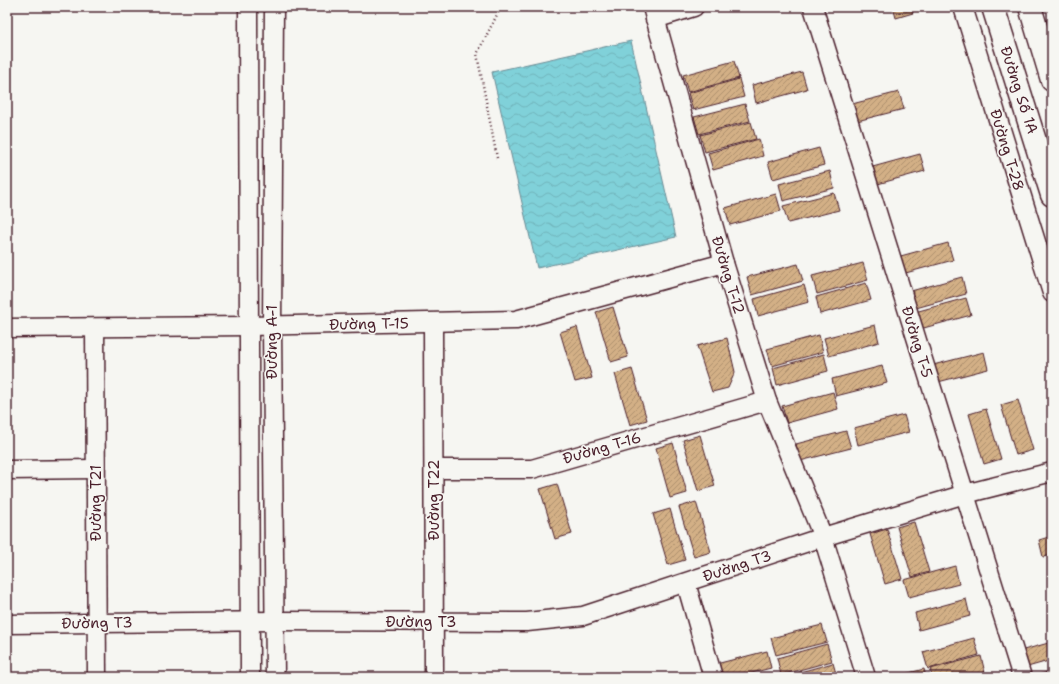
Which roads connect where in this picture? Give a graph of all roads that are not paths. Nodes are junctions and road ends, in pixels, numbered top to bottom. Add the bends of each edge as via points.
1 (248, 7) edge
2 (274, 7) edge
3 (694, 7) edge
4 (813, 7) edge
5 (963, 7) edge
6 (993, 7) edge
7 (1030, 7) edge
8 (654, 13) edge
9 (1052, 80) edge
10 (1052, 195) edge
11 (724, 263) junction
12 (1052, 293) edge
13 (434, 323) junction
14 (250, 326) junction
15 (272, 326) junction
16 (7, 328) edge
17 (94, 328) junction
18 (767, 401) junction
19 (95, 469) junction
20 (434, 469) junction
21 (7, 470) edge
22 (1052, 472) edge
23 (965, 494) junction
24 (823, 537) junction
25 (686, 583) junction
26 (251, 621) junction
27 (274, 621) junction
28 (434, 622) junction
29 (7, 624) edge
30 (97, 624) junction
31 (97, 677) edge
32 (250, 677) edge
33 (274, 677) edge
34 (434, 677) edge
35 (713, 677) edge
36 (866, 677) edge
37 (1022, 677) edge

1 - 14 street, Đường A-1
2 - 15 street, Đường A-1
3 - 8 street
4 - 23 street, Đường T-5
5 - 12 street, Đường T-28
6 - 10 street, Đường Số 1A
7 - 9 street
8 - 11 street, Đường T-12
11 - 13 street, Đường T-15 via 516,320
11 - 18 street, Đường T-12
13 - 15 street, Đường T-15
13 - 20 street, Đường T22
14 - 15 street, Đường T-15
14 - 17 street, Đường T-15
14 - 26 street, Đường A-1
15 - 27 street, Đường A-1
16 - 17 street, Đường T-15
17 - 19 street, Đường T21
18 - 20 street, Đường T-16 via 532,468
18 - 24 street, Đường T-12
19 - 21 street
19 - 30 street, Đường T21
20 - 28 street, Đường T22
22 - 23 street, Đường T3
23 - 24 street, Đường T3
23 - 37 street, Đường T-5
24 - 25 street, Đường T3
24 - 36 street
25 - 28 street, Đường T3 via 583,616 527,622
25 - 35 street
26 - 27 street, Đường T3
26 - 30 street, Đường T3
26 - 32 street, Đường A-1
27 - 28 street, Đường T3
27 - 33 street, Đường A-1
28 - 34 street, Đường T22
29 - 30 street, Đường T3
30 - 31 street, Đường T21

